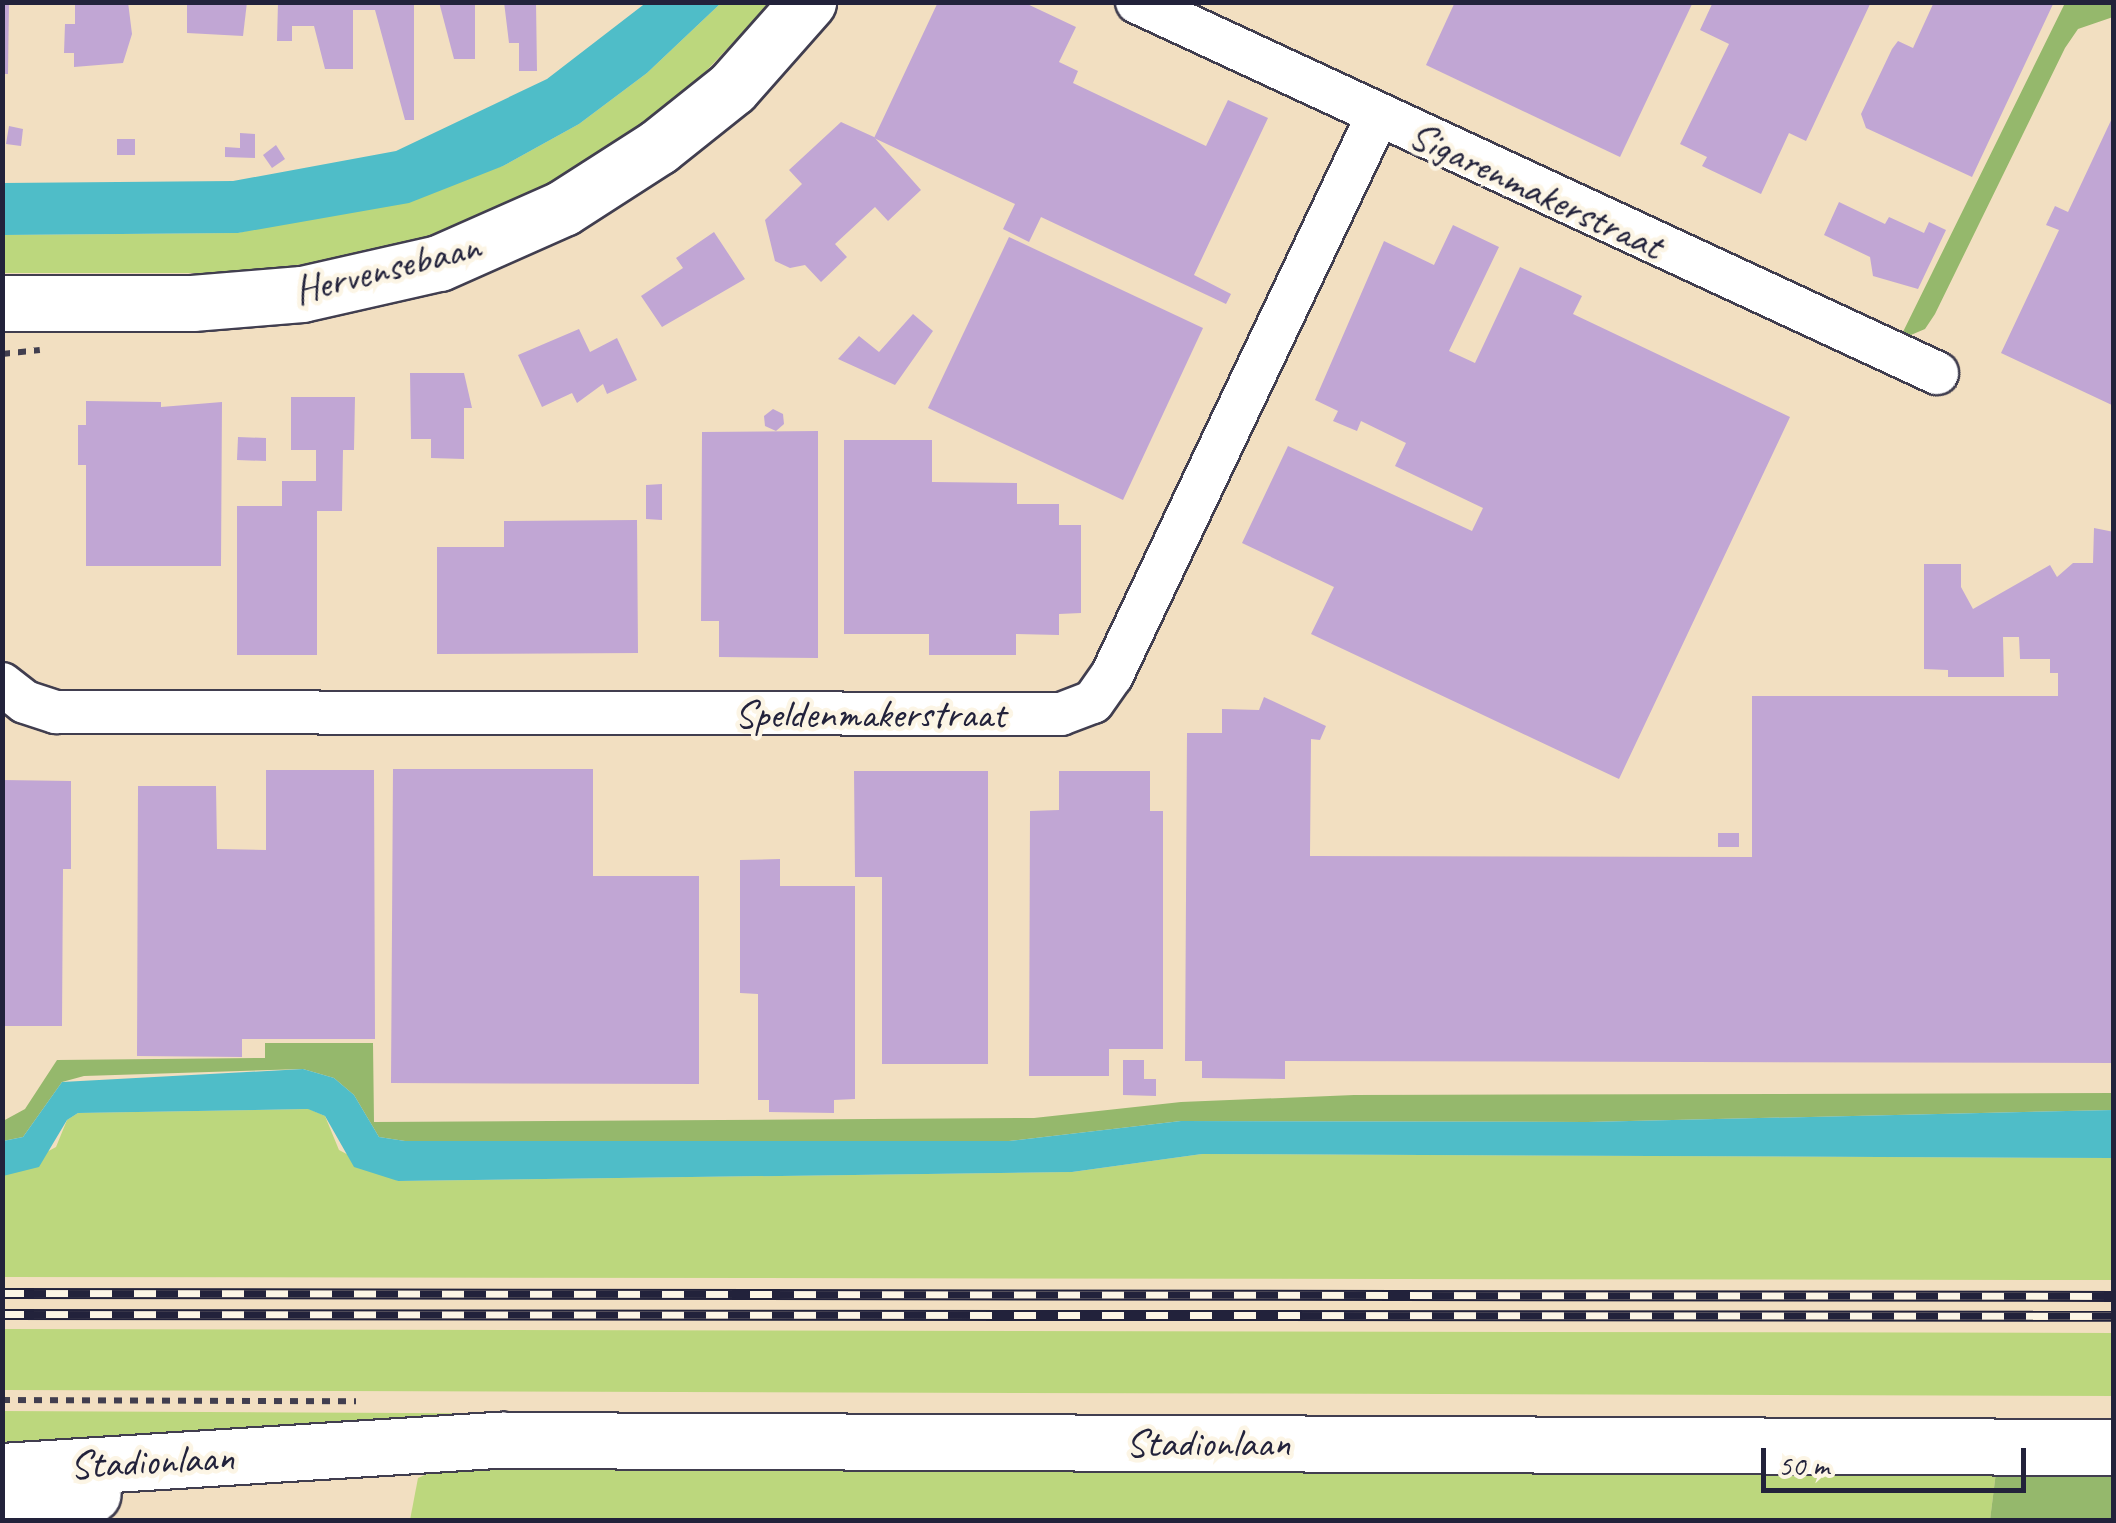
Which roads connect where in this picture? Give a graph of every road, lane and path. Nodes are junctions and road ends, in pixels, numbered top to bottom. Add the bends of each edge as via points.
1 (808, 2) edge
2 (1138, 2) edge
3 (1378, 117) junction
4 (2, 303) edge
5 (1936, 373) dead end
6 (2, 684) edge
7 (2114, 1447) edge
8 (302, 1453) junction
9 (2, 1471) edge
10 (2, 1510) edge

1 - 4 main road, Hervensebaan via 732,88 658,147 563,208 439,263 302,294 192,303
2 - 3 street, Sigarenmakerstraat
3 - 5 street, Sigarenmakerstraat
3 - 6 street, Speldenmakerstraat via 1120,658 1093,702 1061,714 56,712 25,702
7 - 8 main road, Stadionlaan via 500,1440
8 - 9 main road, Stadionlaan
8 - 10 main road, Stadionlaan

